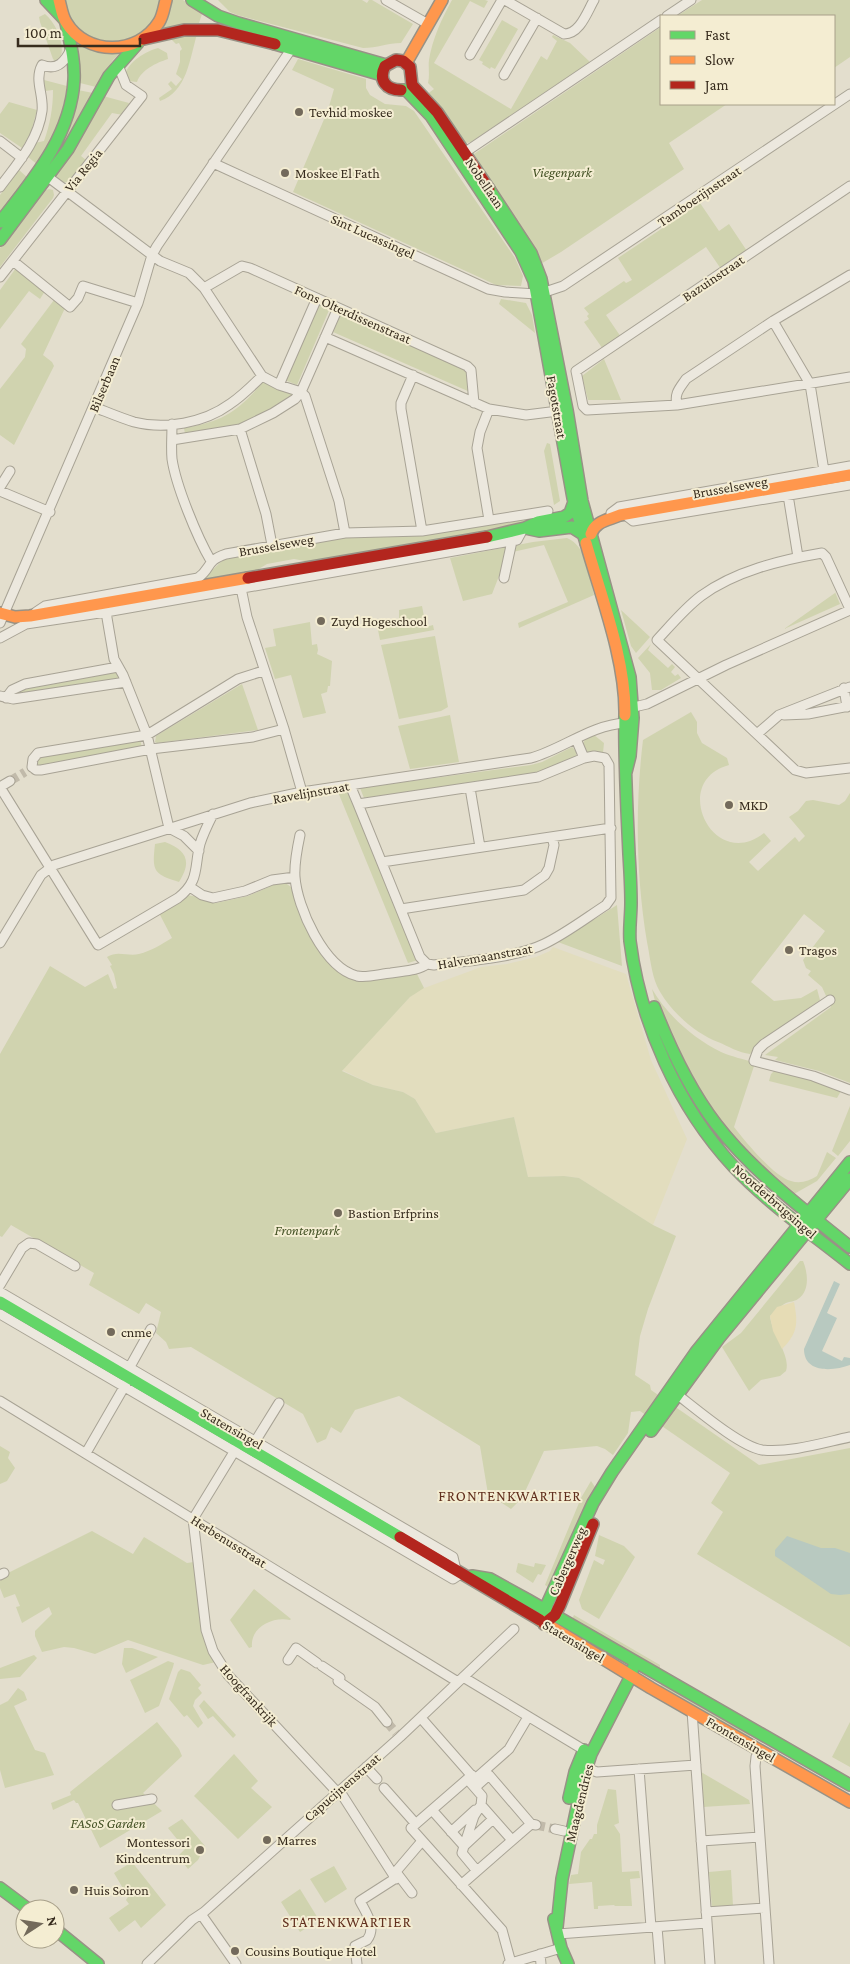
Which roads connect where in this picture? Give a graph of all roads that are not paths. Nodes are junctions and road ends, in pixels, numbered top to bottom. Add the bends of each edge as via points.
1 (46, 0) edge
2 (59, 0) edge
3 (166, 0) edge
4 (192, 0) edge
5 (386, 0) edge
6 (442, 0) edge
7 (504, 0) edge
8 (594, 0) edge
9 (691, 0) edge
10 (517, 3) edge
11 (668, 15) edge
12 (537, 18) junction
13 (65, 21) junction
14 (660, 21) edge
15 (428, 24) junction
16 (141, 41) junction
17 (293, 44) junction
18 (71, 49) junction
19 (470, 55) dead end
20 (406, 63) junction
21 (118, 65) junction
22 (384, 70) junction
23 (504, 74) dead end
24 (408, 86) junction
25 (850, 94) edge
26 (835, 104) edge
27 (834, 105) edge
28 (0, 141) edge
29 (464, 153) junction
30 (22, 158) junction
31 (214, 163) junction
32 (48, 177) junction
33 (850, 186) edge
34 (0, 187) edge
35 (66, 191) junction
36 (0, 222) edge
37 (0, 240) edge
38 (152, 255) junction
39 (13, 261) junction
40 (850, 275) edge
41 (0, 277) edge
42 (204, 288) junction
43 (541, 293) junction
44 (317, 298) junction
45 (138, 303) junction
46 (338, 308) junction
47 (773, 321) junction
48 (325, 337) junction
49 (413, 375) junction
50 (262, 376) junction
51 (850, 377) edge
52 (810, 384) junction
53 (279, 385) junction
54 (301, 392) junction
55 (474, 403) junction
56 (677, 405) junction
57 (94, 407) junction
58 (488, 409) junction
59 (558, 411) junction
60 (172, 424) junction
61 (240, 429) junction
62 (172, 440) junction
63 (850, 466) edge
64 (10, 471) dead end
65 (824, 471) junction
66 (850, 475) edge
67 (850, 485) edge
68 (0, 487) edge
69 (0, 491) edge
70 (788, 495) junction
71 (574, 502) junction
72 (548, 511) dead end
73 (50, 512) junction
74 (618, 514) junction
75 (582, 515) junction
76 (489, 520) junction
77 (535, 522) junction
78 (524, 528) junction
79 (422, 530) junction
80 (345, 533) junction
81 (587, 534) junction
82 (512, 541) junction
83 (272, 545) junction
84 (798, 557) junction
85 (211, 561) junction
86 (504, 578) dead end
87 (256, 581) junction
88 (241, 588) junction
89 (850, 609) edge
90 (106, 612) junction
91 (610, 612) junction
92 (2, 613) edge
93 (38, 613) junction
94 (0, 638) edge
95 (118, 667) junction
96 (263, 671) junction
97 (697, 680) junction
98 (126, 682) junction
99 (847, 687) edge
100 (3, 697) edge
101 (634, 707) junction
102 (849, 707) edge
103 (779, 715) junction
104 (624, 723) junction
105 (284, 729) junction
106 (757, 734) junction
107 (147, 735) junction
108 (576, 739) junction
109 (151, 749) junction
110 (584, 758) junction
111 (605, 758) joint
112 (850, 768) edge
113 (626, 772) junction
114 (10, 780) tunnel mouth
115 (350, 785) junction
116 (0, 787) edge
117 (470, 788) junction
118 (302, 792) junction
119 (358, 804) junction
120 (213, 814) junction
121 (169, 828) junction
122 (611, 828) junction
123 (300, 835) dead end
124 (552, 836) junction
125 (480, 847) junction
126 (199, 851) junction
127 (382, 862) junction
128 (50, 867) junction
129 (295, 877) junction
130 (190, 887) junction
131 (401, 909) junction
132 (631, 909) junction
133 (0, 920) edge
134 (10, 926) junction
135 (0, 943) edge
136 (427, 964) junction
137 (830, 1000) dead end
138 (850, 1090) edge
139 (850, 1162) edge
140 (850, 1179) edge
141 (813, 1216) junction
142 (804, 1227) junction
143 (850, 1246) edge
144 (850, 1264) edge
145 (75, 1266) dead end
146 (0, 1285) edge
147 (0, 1292) edge
148 (0, 1302) edge
149 (0, 1314) edge
150 (151, 1329) dead end
151 (127, 1377) junction
152 (671, 1396) junction
153 (0, 1401) edge
154 (279, 1403) dead end
155 (850, 1437) edge
156 (253, 1445) junction
157 (237, 1447) junction
158 (86, 1453) junction
159 (193, 1519) junction
160 (461, 1573) junction
161 (550, 1612) junction
162 (544, 1624) junction
163 (514, 1629) dead end
164 (632, 1659) junction
165 (288, 1660) dead end
166 (632, 1676) junction
167 (460, 1680) junction
168 (692, 1711) junction
169 (528, 1717) junction
170 (421, 1718) junction
171 (387, 1722) tunnel mouth
172 (760, 1750) junction
173 (588, 1752) junction
174 (696, 1765) junction
175 (581, 1766) junction
176 (366, 1767) junction
177 (639, 1769) junction
178 (487, 1773) junction
179 (377, 1779) dead end
180 (474, 1781) junction
181 (850, 1786) edge
182 (384, 1788) dead end
183 (338, 1791) junction
184 (152, 1799) dead end
185 (850, 1802) edge
186 (118, 1805) dead end
187 (481, 1805) junction
188 (432, 1810) junction
189 (494, 1819) junction
190 (416, 1824) junction
191 (451, 1832) junction
192 (760, 1837) junction
193 (512, 1840) junction
194 (422, 1841) junction
195 (701, 1842) junction
196 (464, 1846) junction
197 (477, 1870) junction
198 (396, 1875) junction
199 (461, 1885) junction
200 (0, 1888) edge
201 (412, 1893) dead end
202 (15, 1899) edge
203 (765, 1908) junction
204 (706, 1912) junction
205 (201, 1914) junction
206 (707, 1923) junction
207 (654, 1927) junction
208 (557, 1931) junction
209 (65, 1937) edge
210 (562, 1948) junction
211 (540, 1954) junction
212 (98, 1964) edge
213 (147, 1964) edge
214 (236, 1964) edge
215 (357, 1964) edge
216 (509, 1964) edge
217 (541, 1964) edge
218 (568, 1964) edge
219 (660, 1964) edge
220 (710, 1964) edge
221 (769, 1964) edge

1 - 13 main road
2 - 13 main road
3 - 16 main road, Via Regia via 162,17
4 - 17 main road via 218,16
5 - 15 street
6 - 15 main road
7 - 10 street
7 - 19 street
8 - 12 street via 572,33 564,34
9 - 11 street
10 - 12 street
12 - 23 street
13 - 16 main road via 84,41 99,48 116,49
13 - 18 main road
14 - 29 street
15 - 20 main road
16 - 17 main road via 179,31 211,29
16 - 21 main road, Via Regia
17 - 22 main road
17 - 31 street, Bilserbaan
18 - 30 street via 66,60 59,65 40,69 42,110 36,132
18 - 36 main road via 74,83 63,127 39,171
20 - 22 main road via 395,60
20 - 24 main road via 411,70
21 - 32 main road, Via Regia via 99,90 68,149
21 - 35 street, Via Regia via 126,85 142,96
22 - 24 main road via 384,84 390,88
24 - 29 main road, Nobellaan via 437,112
24 - 43 main road, Nobellaan via 505,226
25 - 26 street, Tamboerijnstraat
27 - 43 street, Tamboerijnstraat via 563,286
28 - 30 street
29 - 43 main road, Nobellaan via 536,263
30 - 34 street
31 - 38 street, Bilserbaan
31 - 43 street, Sint Lucassingel via 488,289
32 - 35 street
32 - 37 main road, Via Regia
33 - 56 street, Bazuinstraat via 576,371 583,406 587,410
35 - 38 street
35 - 39 street, Via Regia
38 - 42 street via 189,272
38 - 45 street, Bilserbaan
39 - 41 street, Via Regia
39 - 45 street via 70,308 83,286
40 - 47 street
42 - 44 street, Fons Olterdissenstraat via 246,266
42 - 50 street
43 - 59 main road, Fagotstraat
43 - 75 main road, Fagotstraat
44 - 46 street, Fons Olterdissenstraat
44 - 53 street
45 - 57 street, Bilserbaan
46 - 48 street
46 - 55 street, Fons Olterdissenstraat via 467,366 471,370
47 - 52 street
47 - 56 street via 686,379 677,392
48 - 49 street
48 - 54 street
49 - 55 street
49 - 79 street via 401,410
50 - 53 street
50 - 60 street via 220,411 199,420
51 - 52 street
52 - 56 street
52 - 65 street
53 - 54 street
54 - 61 street via 273,413
54 - 80 street via 309,405
55 - 58 street
57 - 60 street via 140,423
57 - 73 street, Bilserbaan
58 - 59 street via 526,415
58 - 76 street via 477,448
59 - 71 main road, Fagotstraat
60 - 62 street
61 - 62 street
61 - 83 street
62 - 85 street via 176,475
63 - 65 street, Brusselseweg
64 - 68 street
65 - 74 street, Brusselseweg via 619,507
66 - 74 main road, Brusselseweg
67 - 70 street, Brusselseweg
69 - 73 street
70 - 74 street, Brusselseweg via 633,520
70 - 84 street
71 - 75 main road, Fagotstraat
71 - 77 main road, Brusselseweg via 566,515
72 - 77 street, Brusselseweg
73 - 92 street, Bilserbaan
74 - 75 main road, Brusselseweg
74 - 81 main road, Brusselseweg via 596,523
75 - 81 main road
76 - 77 street, Brusselseweg
76 - 79 street, Brusselseweg
77 - 78 main road, Brusselseweg
77 - 81 main road, Brusselseweg via 568,527
78 - 82 street via 517,540
78 - 87 main road, Brusselseweg
79 - 80 street, Brusselseweg
80 - 83 street, Brusselseweg
81 - 91 main road
82 - 86 street
82 - 87 street, Brusselseweg
83 - 85 street, Brusselseweg via 226,554
84 - 89 street via 824,554
84 - 97 street via 758,567 716,587 692,603 657,640
85 - 93 street, Brusselseweg via 198,578 45,606
87 - 88 street, Brusselseweg
87 - 93 main road, Brusselseweg
88 - 90 street, Brusselseweg
88 - 96 street
89 - 97 street
90 - 94 street, Brusselseweg via 26,624
90 - 95 street
91 - 101 main road, Noorderbrugsingel via 628,671
91 - 104 main road, Noorderbrugsingel via 625,698
92 - 93 main road, Brusselseweg via 22,618
95 - 98 street
95 - 100 street via 25,684
96 - 105 street
96 - 107 street via 238,679
97 - 101 street
97 - 106 street
98 - 100 street via 13,699
98 - 107 street
99 - 102 street
99 - 103 street
101 - 113 main road, Noorderbrugsingel
102 - 103 street
103 - 106 street
104 - 108 street, Ravelijnstraat via 608,724
104 - 113 main road, Noorderbrugsingel
105 - 109 street via 253,737
105 - 118 street
106 - 112 street via 797,772
107 - 109 street
107 - 109 street via 38,753 29,769 41,770
108 - 110 street
108 - 115 street, Ravelijnstraat via 531,758
109 - 121 street
110 - 111 street, Ravelijnstraat
110 - 117 street, Ravelijnstraat via 542,776
111 - 122 street, Halvemaanstraat via 609,765
113 - 132 main road, Noorderbrugsingel
114 - 116 street
115 - 118 street, Ravelijnstraat
115 - 119 street, Halvemaanstraat
116 - 128 street
117 - 119 street, Ravelijnstraat
117 - 125 street
118 - 120 street, Ravelijnstraat
119 - 127 street, Halvemaanstraat
120 - 121 street, Ravelijnstraat
120 - 126 street
121 - 126 street via 184,836
121 - 128 street, Ravelijnstraat
122 - 124 street
122 - 136 street, Halvemaanstraat via 612,896 606,905 536,947 500,956
123 - 129 street
124 - 125 street
124 - 131 street via 554,845 546,875 524,890
125 - 127 street
126 - 130 street via 197,870
127 - 131 street, Halvemaanstraat
128 - 130 street via 98,945 178,898
128 - 134 street via 40,875
129 - 130 street via 272,880 245,891 213,898
129 - 136 street via 313,933 344,970 365,976
131 - 136 street, Halvemaanstraat via 420,957
132 - 141 main road, Noorderbrugsingel via 651,999 666,1037 696,1094 715,1124 744,1156
132 - 142 main road, Noorderbrugsingel via 630,939 639,989 674,1078 725,1157
133 - 134 street
134 - 135 street
137 - 138 street via 764,1044 754,1061 813,1076
139 - 141 main road, Cabergerweg
140 - 141 main road, Cabergerweg
141 - 142 main road, Cabergerweg
141 - 143 main road, Noorderbrugsingel
142 - 144 main road, Noorderbrugsingel
142 - 152 main road, Cabergerweg via 696,1352
145 - 146 street via 37,1244 29,1243 22,1248
147 - 151 street, Statensingel
148 - 151 main road, Statensingel
149 - 151 street, Statensingel
150 - 151 street
151 - 156 street, Statensingel
151 - 157 main road, Statensingel
151 - 158 street
152 - 155 street via 736,1438 760,1449 785,1450
152 - 161 main road, Cabergerweg via 612,1472 593,1504
153 - 158 street, Herbenusstraat
154 - 156 street
156 - 157 main road, Statensingel
156 - 160 main road, Statensingel
157 - 159 street
157 - 160 street, Statensingel via 453,1579
158 - 159 street, Herbenusstraat
159 - 167 street, Herbenusstraat
159 - 183 street, Hoogfrankrijk via 210,1644 225,1670
160 - 161 main road, Statensingel via 490,1580
160 - 162 main road, Statensingel
161 - 162 main road, Cabergerweg
161 - 164 main road, Statensingel
162 - 166 main road, Statensingel
163 - 167 street, Capucijnenstraat
164 - 166 main road, Maagdendries
164 - 181 main road, Frontensingel
165 - 171 street via 296,1648 340,1678 338,1681 375,1707
166 - 168 main road, Frontensingel
166 - 173 main road, Maagdendries
167 - 169 street, Herbenusstraat
167 - 170 street, Capucijnenstraat
168 - 172 main road, Frontensingel
168 - 174 street
169 - 173 street, Herbenusstraat
169 - 178 street via 509,1749
170 - 176 street, Capucijnenstraat via 398,1735
170 - 180 street
172 - 185 main road, Frontensingel
172 - 192 street via 755,1761
173 - 175 main road, Maagdendries
174 - 177 street
174 - 195 street
175 - 177 street via 597,1772
175 - 208 main road, Maagdendries via 562,1836 559,1878 552,1910
176 - 179 street
176 - 183 street, Capucijnenstraat
177 - 207 street
178 - 180 street
178 - 193 street via 534,1825
180 - 187 street via 482,1796
180 - 188 street
182 - 190 street
183 - 198 street, Hoogfrankrijk
183 - 205 street, Capucijnenstraat
184 - 186 street
187 - 189 street
187 - 191 street
187 - 196 street
188 - 190 street
188 - 191 street
189 - 193 street
189 - 196 street
190 - 194 street via 411,1828
191 - 196 street
192 - 195 street
192 - 203 street
193 - 197 street
194 - 198 street
194 - 199 street
195 - 204 street
196 - 197 street via 462,1853
197 - 199 street
198 - 201 street, Hoogfrankrijk
198 - 215 street via 360,1901 371,1924 371,1933 364,1943 355,1946
199 - 216 street via 502,1930
200 - 202 main road
203 - 204 street
203 - 221 street
204 - 206 street
205 - 213 street, Capucijnenstraat
205 - 214 street
206 - 207 street
206 - 220 street
207 - 208 street
207 - 219 street
208 - 210 main road, Maagdendries
209 - 212 main road
210 - 211 street
210 - 218 main road, Maagdendries
211 - 216 street
211 - 217 street

